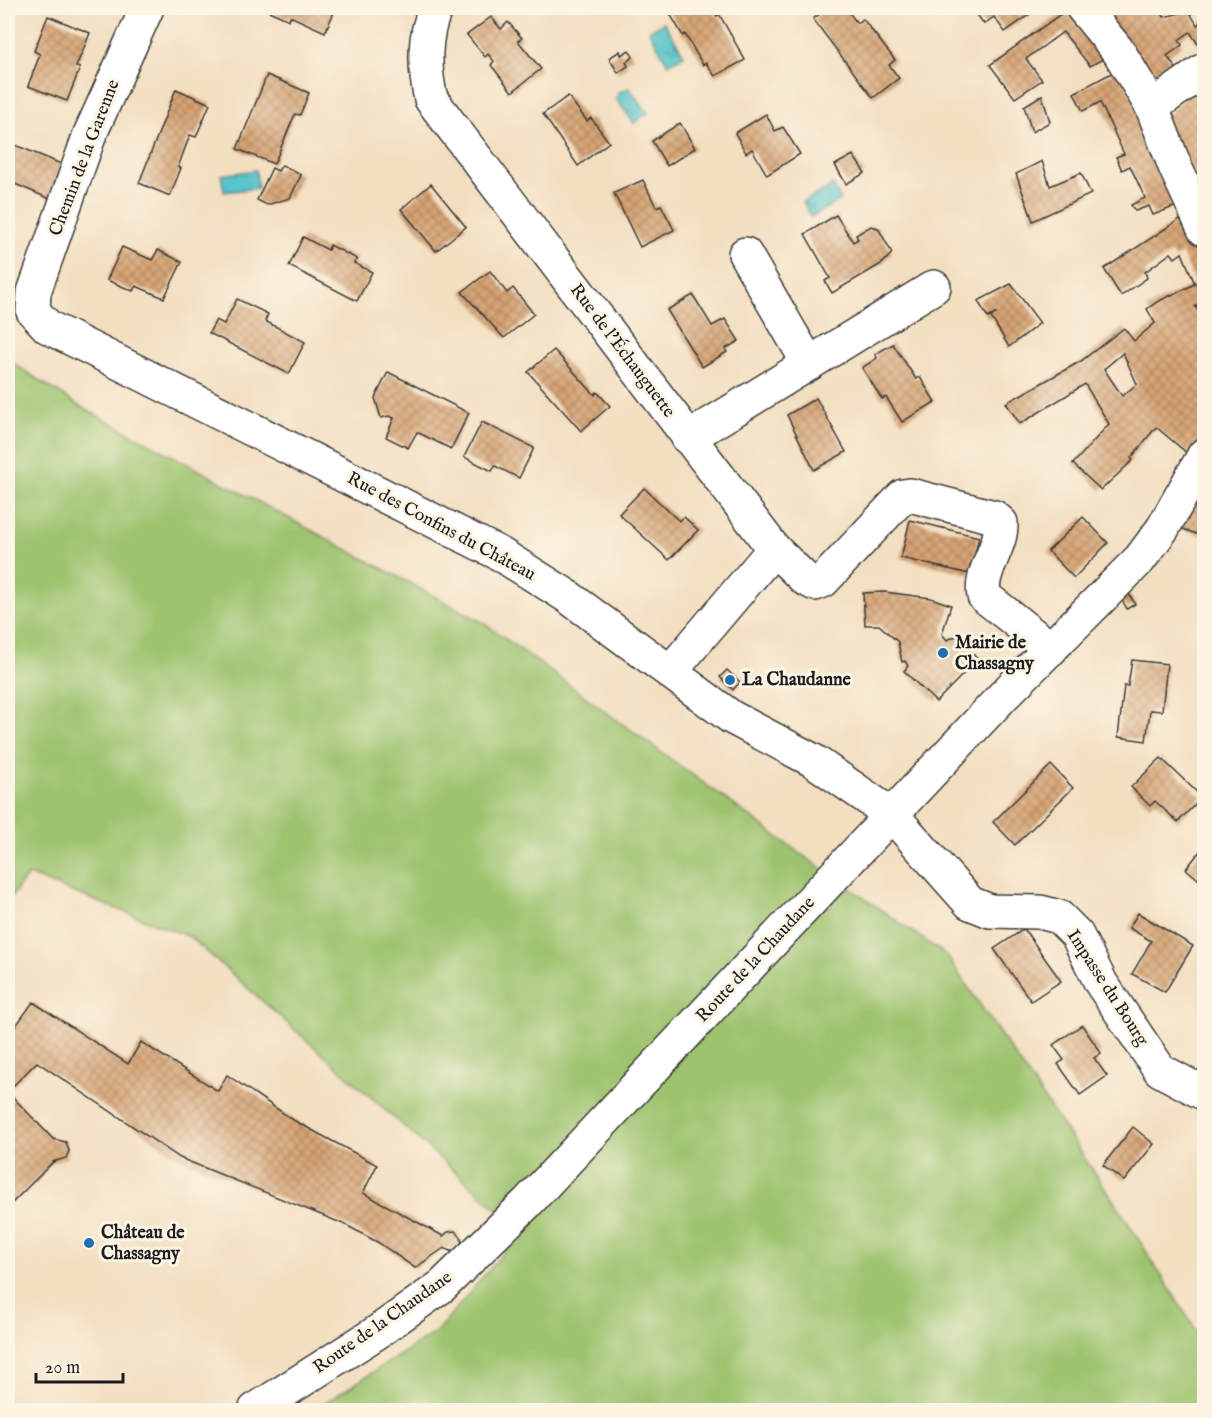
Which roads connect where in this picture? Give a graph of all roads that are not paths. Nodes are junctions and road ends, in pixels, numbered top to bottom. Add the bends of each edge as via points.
1 (147, 8) edge
2 (436, 8) edge
3 (1083, 8) edge
4 (1204, 70) edge
5 (1152, 106) junction
6 (1204, 229) edge
7 (745, 254) dead end
8 (933, 288) dead end
9 (33, 311) joint
10 (809, 364) junction
11 (688, 438) junction
12 (1204, 455) edge
13 (774, 549) junction
14 (1051, 649) junction
15 (671, 671) junction
16 (892, 814) junction
17 (1204, 1086) edge
18 (255, 1410) edge

1 - 9 street, Chemin de la Garenne via 90,134 34,292
2 - 11 street, Rue de l'Échauguette via 430,20 425,72 431,99
3 - 5 street via 1119,52
4 - 5 street
5 - 6 street
7 - 10 street
8 - 10 street
9 - 15 street, Rue des Confins du Château via 48,327 500,554 567,596
10 - 11 street
11 - 13 street, Rue de l'Échauguette
12 - 14 street, Route de la Chaudane via 1149,548
13 - 14 street, Rue de l'Échauguette via 814,584 823,581 903,496 994,517 1001,523 1001,532 982,585 984,596
13 - 15 street
14 - 16 street, Route de la Chaudane
15 - 16 street, Rue des Confins du Château via 731,717 814,760
16 - 17 street, Impasse du Bourg via 970,903 990,911 1040,912 1059,917 1077,935 1101,983 1160,1070 1201,1092
16 - 18 street, Route de la Chaudane via 527,1203 442,1286

